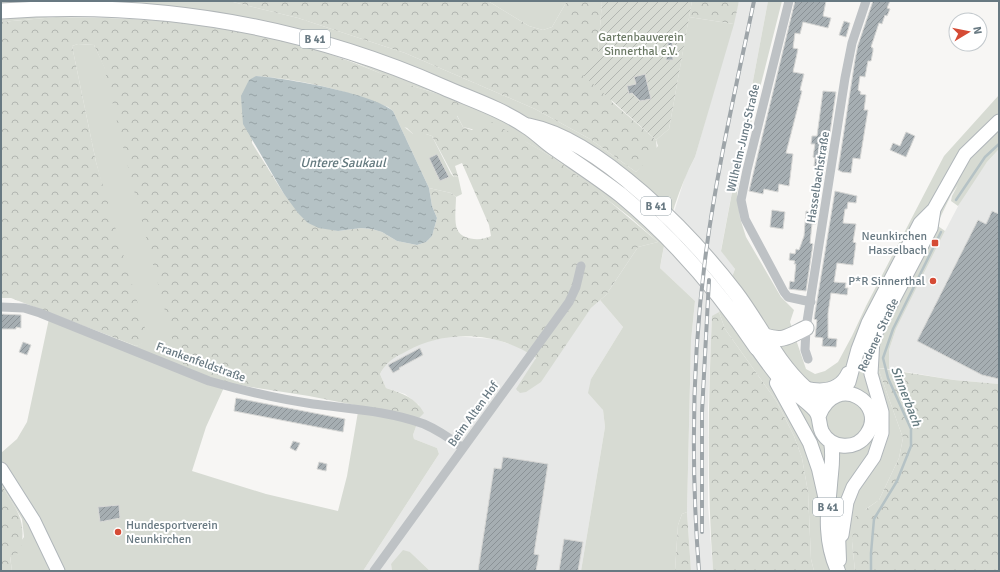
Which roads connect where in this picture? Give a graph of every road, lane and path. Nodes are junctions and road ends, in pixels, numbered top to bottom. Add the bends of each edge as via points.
1 (789, 1) edge
2 (866, 1) edge
3 (3, 11) edge
4 (999, 121) edge
5 (934, 209) junction
6 (582, 266) dead end
7 (810, 302) junction
8 (1, 307) edge
9 (806, 328) junction
10 (786, 338) junction
11 (873, 339) junction
12 (761, 342) junction
13 (858, 349) junction
14 (779, 358) junction
15 (808, 359) dead end
16 (804, 388) junction
17 (837, 395) junction
18 (858, 396) junction
19 (819, 415) junction
20 (831, 442) junction
21 (847, 446) junction
22 (463, 448) junction
23 (5, 474) edge
24 (828, 509) junction
25 (839, 552) junction
26 (58, 571) edge
27 (374, 571) edge
28 (838, 571) edge

1 - 7 street, Wilhelm-Jung-Straße via 746,170 741,200 745,219 784,292 788,297
2 - 7 street, Hasselbachstraße via 852,43 845,78
3 - 12 highway, B 41 via 102,7 146,9 215,17 278,30 323,41 384,62 525,125 550,131 582,148 616,171 653,203 735,292
4 - 5 main road, Redener Straße via 965,154
5 - 11 main road, Redener Straße via 930,228
5 - 13 main road, Redener Straße via 920,223 868,324
6 - 22 street, Beim Alten Hof via 569,302
7 - 9 street, Hasselbachstraße
8 - 22 street, Frankenfeldstraße via 24,308 40,313 209,381 233,388 263,396 413,420 435,429
9 - 10 highway
9 - 15 street, Hasselbachstraße
10 - 12 highway
10 - 14 highway via 780,349
11 - 18 main road, Redener Straße via 858,378
11 - 25 main road via 871,374 882,412 882,433 874,457 853,488 847,502
12 - 14 highway, B 41
12 - 19 main road, B 41 via 782,381
12 - 24 main road, B 41 via 810,442
13 - 16 main road via 847,376 839,384 823,390
13 - 17 main road, Redener Straße via 850,382
14 - 16 highway, B 41
16 - 17 main road, B 41 via 820,397
17 - 18 main road, B 41
17 - 19 main road via 823,405
18 - 21 main road via 869,408 871,425 863,440
19 - 20 main road, B 41 via 821,430
20 - 21 main road
20 - 24 main road, B 41 via 833,458
21 - 25 main road, B 41 via 842,452 838,476
22 - 27 street, Beim Alten Hof
23 - 26 main road via 23,500
24 - 28 main road, B 41 via 829,543
25 - 28 main road, B 41

